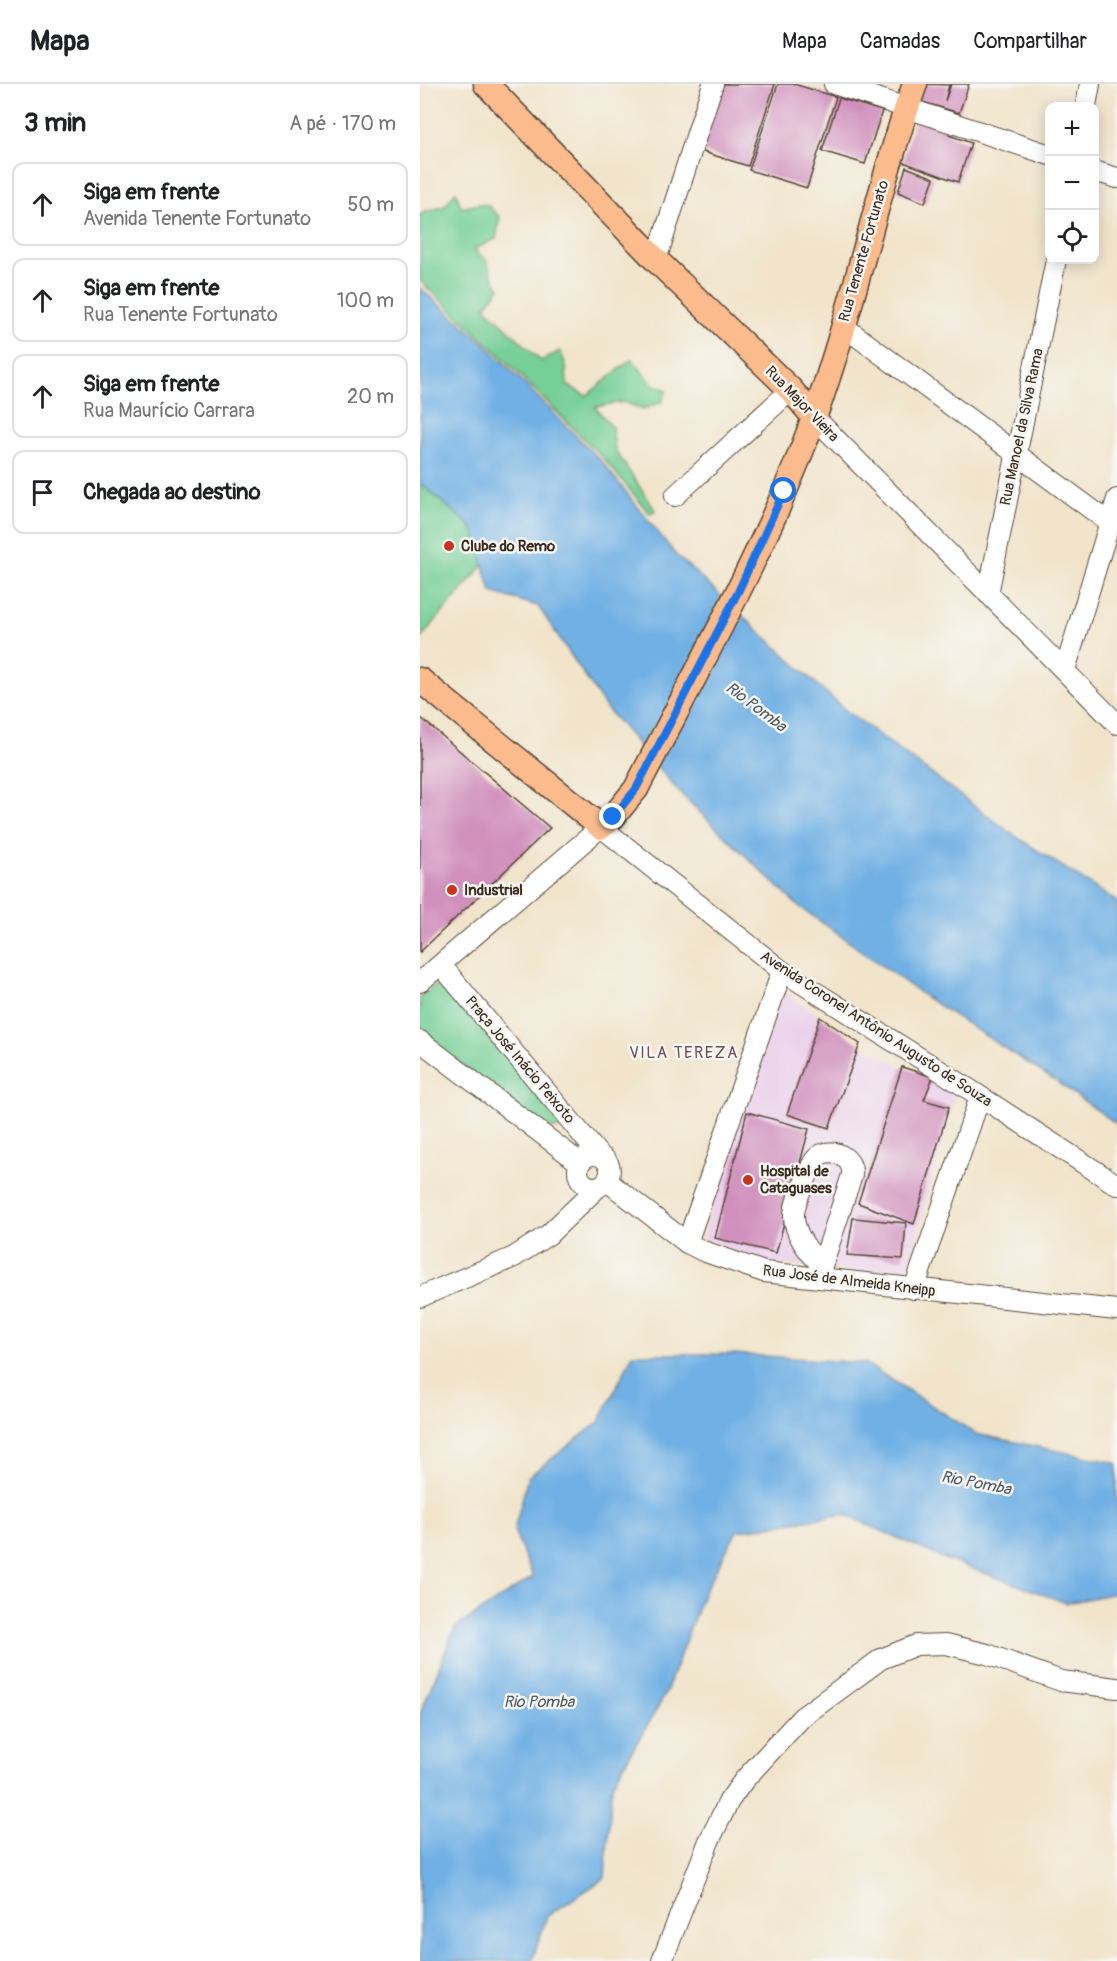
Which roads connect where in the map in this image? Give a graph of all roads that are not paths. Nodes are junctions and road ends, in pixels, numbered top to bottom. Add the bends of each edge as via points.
1 (487, 84) edge
2 (713, 84) edge
3 (834, 84) edge
4 (915, 84) edge
5 (1090, 84) edge
6 (1087, 102) edge
7 (907, 107) junction
8 (1045, 153) edge
9 (1099, 172) edge
10 (1117, 178) edge
11 (656, 260) junction
12 (1055, 264) edge
13 (843, 326) junction
14 (791, 390) junction
15 (814, 417) junction
16 (1017, 455) junction
17 (675, 496) dead end
18 (1117, 500) edge
19 (1110, 523) junction
20 (988, 594) junction
21 (1065, 670) junction
22 (420, 680) edge
23 (1117, 724) edge
24 (601, 827) junction
25 (441, 964) junction
26 (782, 971) junction
27 (420, 982) edge
28 (420, 1041) edge
29 (980, 1097) junction
30 (598, 1155) junction
31 (579, 1170) junction
32 (602, 1184) junction
33 (1117, 1185) edge
34 (574, 1209) junction
35 (687, 1243) junction
36 (820, 1272) junction
37 (914, 1289) junction
38 (420, 1297) edge
39 (1117, 1310) edge
40 (1117, 1688) edge
41 (663, 1961) edge

1 - 11 main road, Rua Major Vieira
2 - 11 street
3 - 7 street
4 - 7 main road, Rua Tenente Fortunato
5 - 6 street
7 - 8 street
7 - 13 main road, Rua Tenente Fortunato
9 - 10 street
11 - 14 main road, Rua Major Vieira
12 - 16 street, Rua Manoel da Silva Rama
13 - 15 main road, Rua Tenente Fortunato
13 - 16 street
14 - 15 main road, Rua Major Vieira
14 - 17 street
15 - 20 street, Rua Major Vieira
15 - 24 main road, Rua Tenente Fortunato via 738,592 636,789
16 - 19 street
16 - 20 street, Rua Manoel da Silva Rama
18 - 19 street
19 - 21 street
20 - 21 street, Rua Major Vieira
21 - 23 street, Rua Major Vieira
22 - 24 main road, Avenida Coronel Antônio Augusto de Souza
24 - 25 street
24 - 26 street, Avenida Coronel Antônio Augusto de Souza
25 - 27 street
25 - 30 street, Praça José Inácio Peixoto
26 - 29 street, Avenida Coronel Antônio Augusto de Souza
26 - 35 street
28 - 31 street, Praça José Inácio Peixoto
29 - 33 street, Avenida Coronel Antônio Augusto de Souza
29 - 37 street
30 - 31 street via 588,1155
30 - 32 street via 610,1166 610,1176
31 - 32 street via 587,1186
31 - 34 street
32 - 34 street
32 - 35 street, Rua José de Almeida Kneipp
34 - 38 street via 548,1235 514,1257
35 - 36 street, Rua José de Almeida Kneipp via 764,1272
36 - 36 street via 852,1175 850,1163 838,1154 821,1155 813,1162 794,1216
36 - 37 street, Rua José de Almeida Kneipp
37 - 39 street, Rua José de Almeida Kneipp
40 - 41 street via 1061,1681 987,1654 946,1644 916,1645 881,1659 802,1717 744,1780 709,1841

